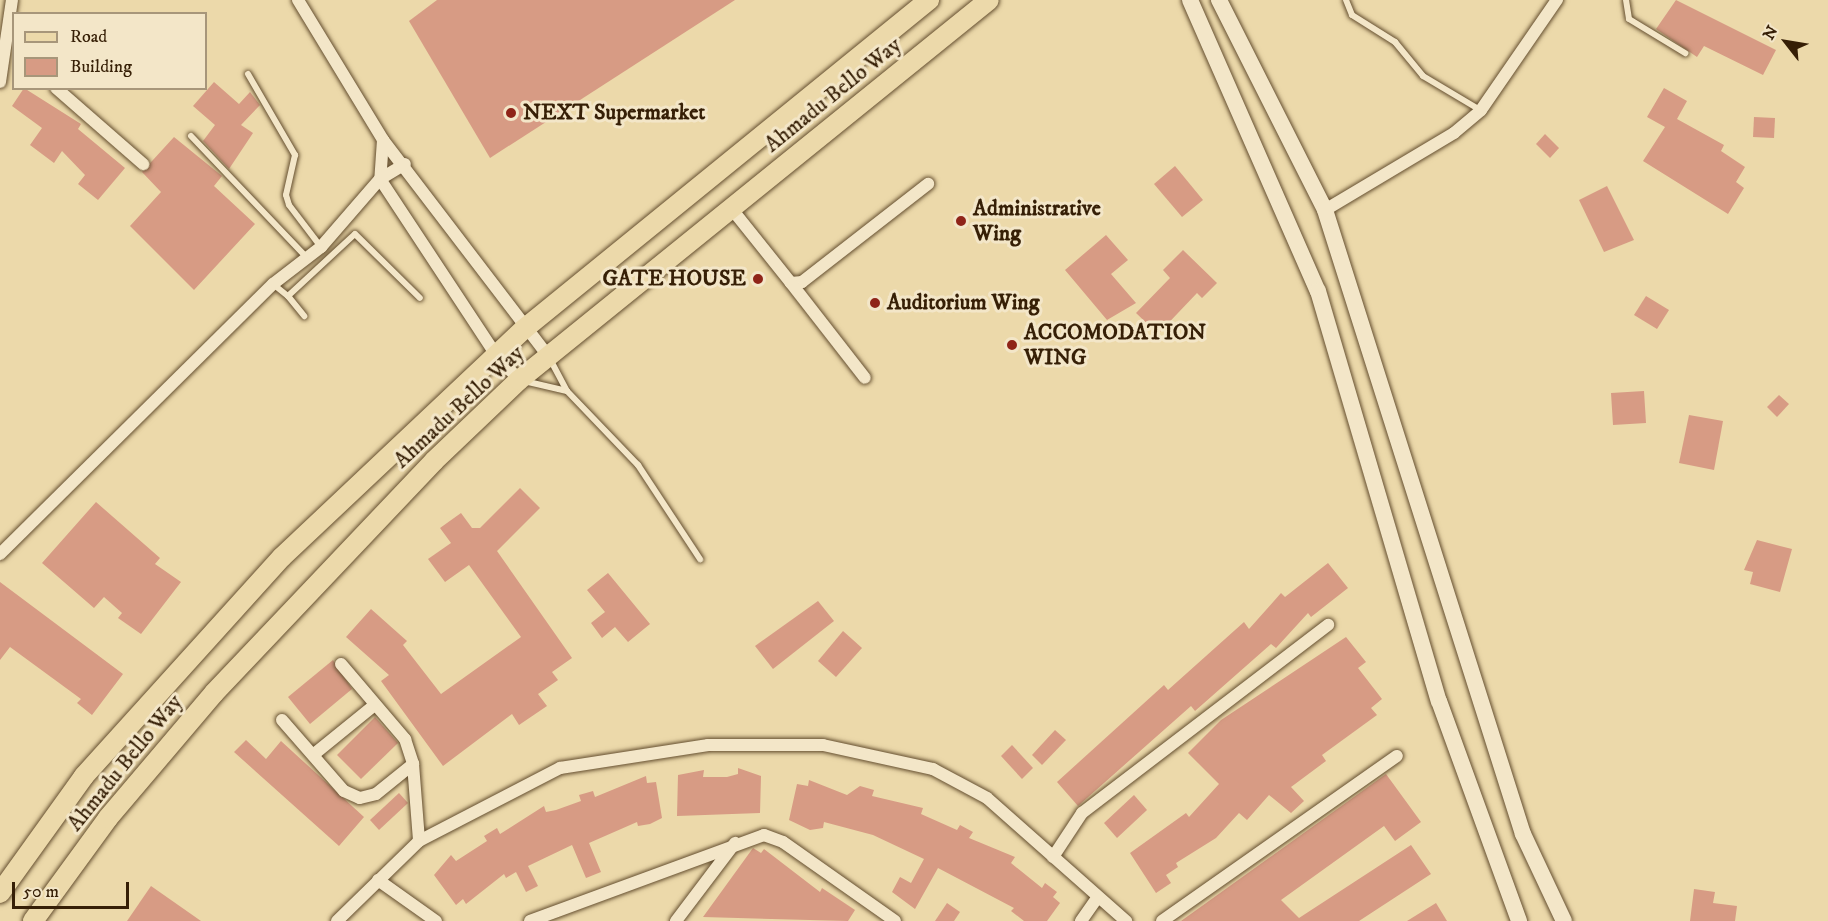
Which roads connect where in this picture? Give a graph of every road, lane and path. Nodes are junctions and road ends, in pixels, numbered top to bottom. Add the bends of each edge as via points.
1 (12, 0) edge
2 (298, 0) edge
3 (929, 0) edge
4 (989, 0) edge
5 (1190, 0) edge
6 (1219, 0) edge
7 (1346, 0) edge
8 (1557, 0) edge
9 (1626, 0) edge
10 (11, 53) edge
11 (1685, 53) dead end
12 (248, 74) dead end
13 (0, 82) edge
14 (58, 90) edge
15 (1480, 111) junction
16 (191, 136) dead end
17 (383, 140) junction
18 (144, 164) dead end
19 (405, 164) junction
20 (380, 179) junction
21 (928, 184) dead end
22 (732, 208) junction
23 (1325, 210) junction
24 (321, 247) junction
25 (308, 258) junction
26 (790, 283) junction
27 (273, 284) junction
28 (288, 296) junction
29 (420, 298) dead end
30 (304, 316) dead end
31 (524, 329) junction
32 (496, 355) junction
33 (548, 356) junction
34 (865, 378) dead end
35 (519, 380) junction
36 (567, 391) junction
37 (0, 554) edge
38 (700, 559) dead end
39 (1328, 625) dead end
40 (341, 664) dead end
41 (372, 707) junction
42 (282, 720) dead end
43 (313, 754) junction
44 (1397, 756) dead end
45 (413, 764) junction
46 (419, 841) junction
47 (736, 842) junction
48 (1053, 857) junction
49 (378, 880) junction
50 (0, 893) edge
51 (1098, 897) junction
52 (33, 921) edge
53 (337, 921) edge
54 (436, 921) edge
55 (530, 921) edge
56 (676, 921) edge
57 (895, 921) edge
58 (1081, 921) edge
59 (1126, 921) edge
60 (1162, 921) edge
61 (1520, 921) edge
62 (1564, 921) edge

1 - 10 street
2 - 17 street
3 - 31 main road, Ahmadu Bello Way
4 - 22 main road, Ahmadu Bello Way
5 - 61 street via 1318,291 1439,701
6 - 23 street
7 - 15 lane via 1352,15 1395,42 1423,76
8 - 15 street
9 - 11 lane via 1629,20
10 - 13 street
12 - 24 lane via 295,155 286,195 289,205
14 - 18 street
15 - 23 street via 1454,133
16 - 25 lane
17 - 19 street
17 - 20 street
19 - 20 street
19 - 31 street
20 - 24 street
20 - 32 street
21 - 26 street via 802,282
22 - 26 street
22 - 33 main road, Ahmadu Bello Way
23 - 62 street via 1523,834
24 - 25 street
25 - 27 street
26 - 34 street
27 - 28 lane
27 - 37 street
28 - 29 lane via 355,234
28 - 30 lane
31 - 32 main road, Ahmadu Bello Way
31 - 33 street
32 - 35 street
32 - 50 main road, Ahmadu Bello Way via 282,557 179,666 79,782
33 - 35 main road, Ahmadu Bello Way
33 - 36 lane
35 - 36 lane
35 - 52 main road, Ahmadu Bello Way via 434,461 214,693 108,818
36 - 38 lane via 638,465
39 - 48 street via 1082,813
40 - 41 street
41 - 43 street
41 - 45 street via 405,739
42 - 43 street
43 - 45 street via 344,790 360,798 376,794
44 - 60 street
45 - 46 street
46 - 48 street via 560,768 708,745 823,745 933,769 987,798
46 - 49 street
47 - 55 street
47 - 56 street
47 - 57 street via 764,835 783,842
48 - 51 street
49 - 53 street
49 - 54 street
51 - 58 street
51 - 59 street

